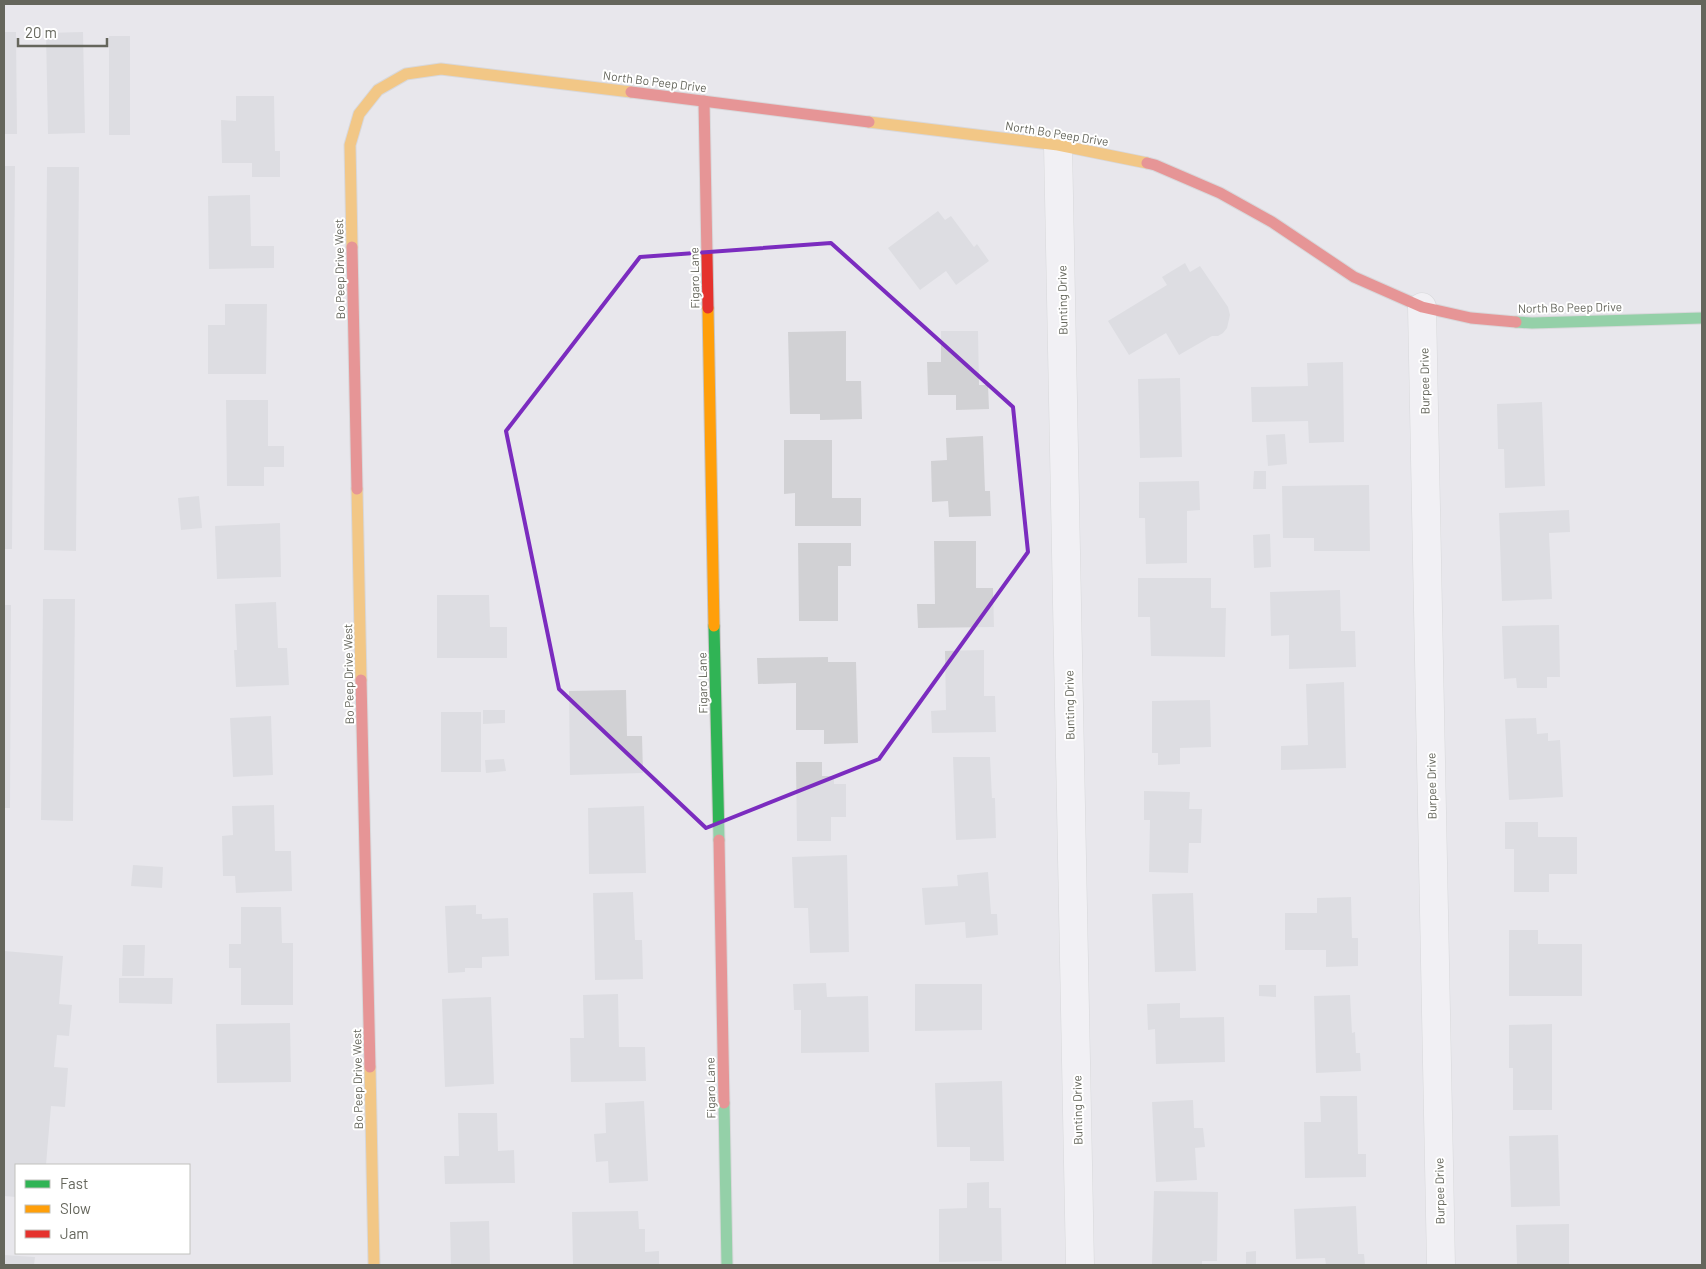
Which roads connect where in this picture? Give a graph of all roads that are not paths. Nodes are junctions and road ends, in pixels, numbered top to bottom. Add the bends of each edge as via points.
1 (378, 90) joint
2 (704, 101) junction
3 (1058, 145) junction
4 (1422, 307) junction
5 (1702, 318) edge
6 (374, 1265) edge
7 (727, 1265) edge
8 (1080, 1265) edge
9 (1441, 1265) edge

1 - 2 street, North Bo Peep Drive via 406,74 441,69
1 - 6 street, Bo Peep Drive West via 359,114 350,145
2 - 3 street, North Bo Peep Drive
2 - 7 street, Figaro Lane
3 - 4 street, North Bo Peep Drive via 1155,165 1220,193 1272,222 1354,277
3 - 8 street, Bunting Drive
4 - 5 street, North Bo Peep Drive via 1471,318 1532,323
4 - 9 street, Burpee Drive

